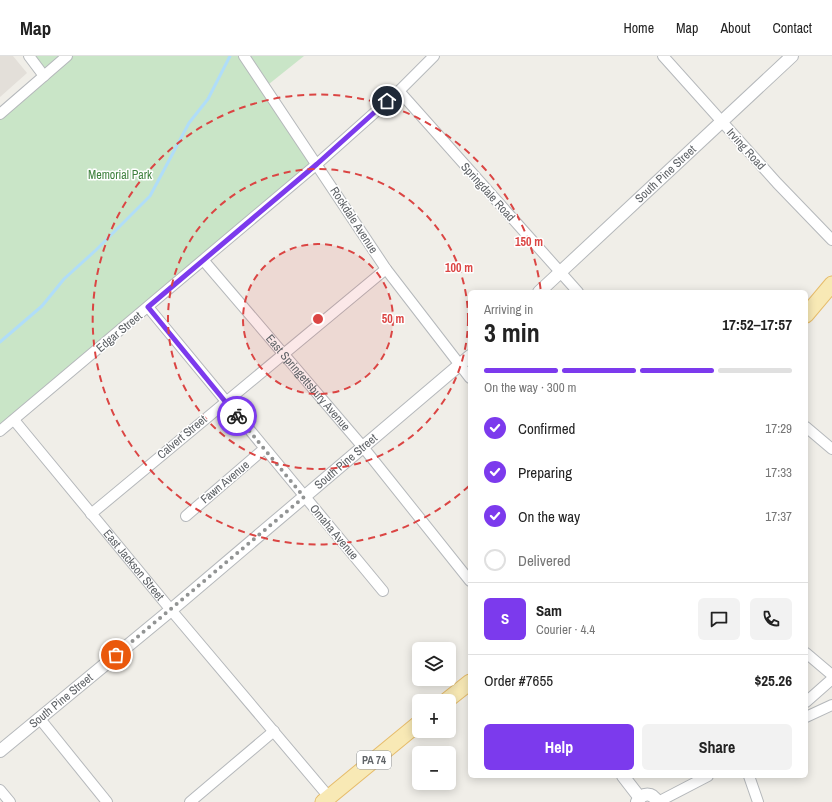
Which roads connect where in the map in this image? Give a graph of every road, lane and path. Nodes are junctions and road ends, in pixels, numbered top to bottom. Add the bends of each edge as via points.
1 (28, 56) edge
2 (67, 56) edge
3 (244, 56) edge
4 (434, 56) edge
5 (663, 56) edge
6 (792, 56) edge
7 (44, 76) junction
8 (398, 91) junction
9 (0, 114) edge
10 (721, 121) junction
11 (317, 164) junction
12 (832, 240) edge
13 (204, 261) junction
14 (386, 269) junction
15 (560, 272) junction
16 (832, 284) edge
17 (541, 290) edge
18 (576, 290) edge
19 (148, 307) junction
20 (808, 313) edge
21 (283, 354) junction
22 (468, 358) edge
23 (460, 365) junction
24 (468, 375) edge
25 (225, 402) junction
26 (14, 420) junction
27 (808, 429) edge
28 (0, 431) edge
29 (363, 447) junction
30 (264, 449) junction
31 (832, 449) edge
32 (304, 497) junction
33 (91, 514) junction
34 (186, 516) dead end
35 (468, 578) edge
36 (383, 590) dead end
37 (171, 610) junction
38 (808, 655) edge
39 (832, 675) edge
40 (832, 679) edge
41 (468, 684) edge
42 (455, 694) edge
43 (808, 700) edge
44 (832, 705) edge
45 (808, 716) edge
46 (40, 718) junction
47 (412, 729) edge
48 (274, 731) junction
49 (0, 751) edge
50 (624, 778) edge
51 (704, 778) edge
52 (750, 778) edge
53 (0, 790) edge
54 (328, 800) edge
55 (639, 800) edge
56 (10, 802) edge
57 (107, 802) edge
58 (190, 802) edge
59 (658, 802) edge
60 (758, 802) edge

1 - 7 street
2 - 7 street
3 - 11 street, Rockdale Avenue
4 - 8 street, Edgar Street
5 - 10 street, Irving Road
6 - 10 street, South Pine Street
7 - 9 street
8 - 11 street, Edgar Street
8 - 15 street, Springdale Road
10 - 12 street, Irving Road
10 - 15 street, South Pine Street
11 - 13 street, Edgar Street
11 - 14 street, Rockdale Avenue
13 - 19 street, Edgar Street
13 - 21 street, East Springettsbury Avenue
14 - 21 street, Calvert Street
14 - 23 street, Rockdale Avenue
15 - 17 street, South Pine Street
15 - 18 street, Springdale Road
16 - 20 main road
19 - 25 street, Omaha Avenue
19 - 26 street, Edgar Street
21 - 25 street, Calvert Street
21 - 29 street, East Springettsbury Avenue
22 - 23 street, South Pine Street
23 - 24 street, Rockdale Avenue
23 - 29 street, South Pine Street
25 - 30 street, Omaha Avenue
25 - 33 street, Calvert Street
26 - 28 street, Edgar Street
26 - 33 street, East Jackson Street
27 - 31 street
29 - 32 street, South Pine Street
29 - 35 street, East Springettsbury Avenue
30 - 32 street, Omaha Avenue
30 - 34 street, Fawn Avenue
32 - 36 street, Omaha Avenue
32 - 37 street, South Pine Street
33 - 37 street, East Jackson Street
37 - 46 street, South Pine Street
37 - 48 street, East Jackson Street
38 - 39 street
40 - 43 street
41 - 42 main road
44 - 45 street
46 - 49 street, South Pine Street
46 - 57 street
47 - 54 main road, PA 74
48 - 54 street, East Jackson Street
48 - 58 street
50 - 55 street
51 - 59 street
52 - 60 street
53 - 56 street
55 - 59 street via 644,795 650,795

